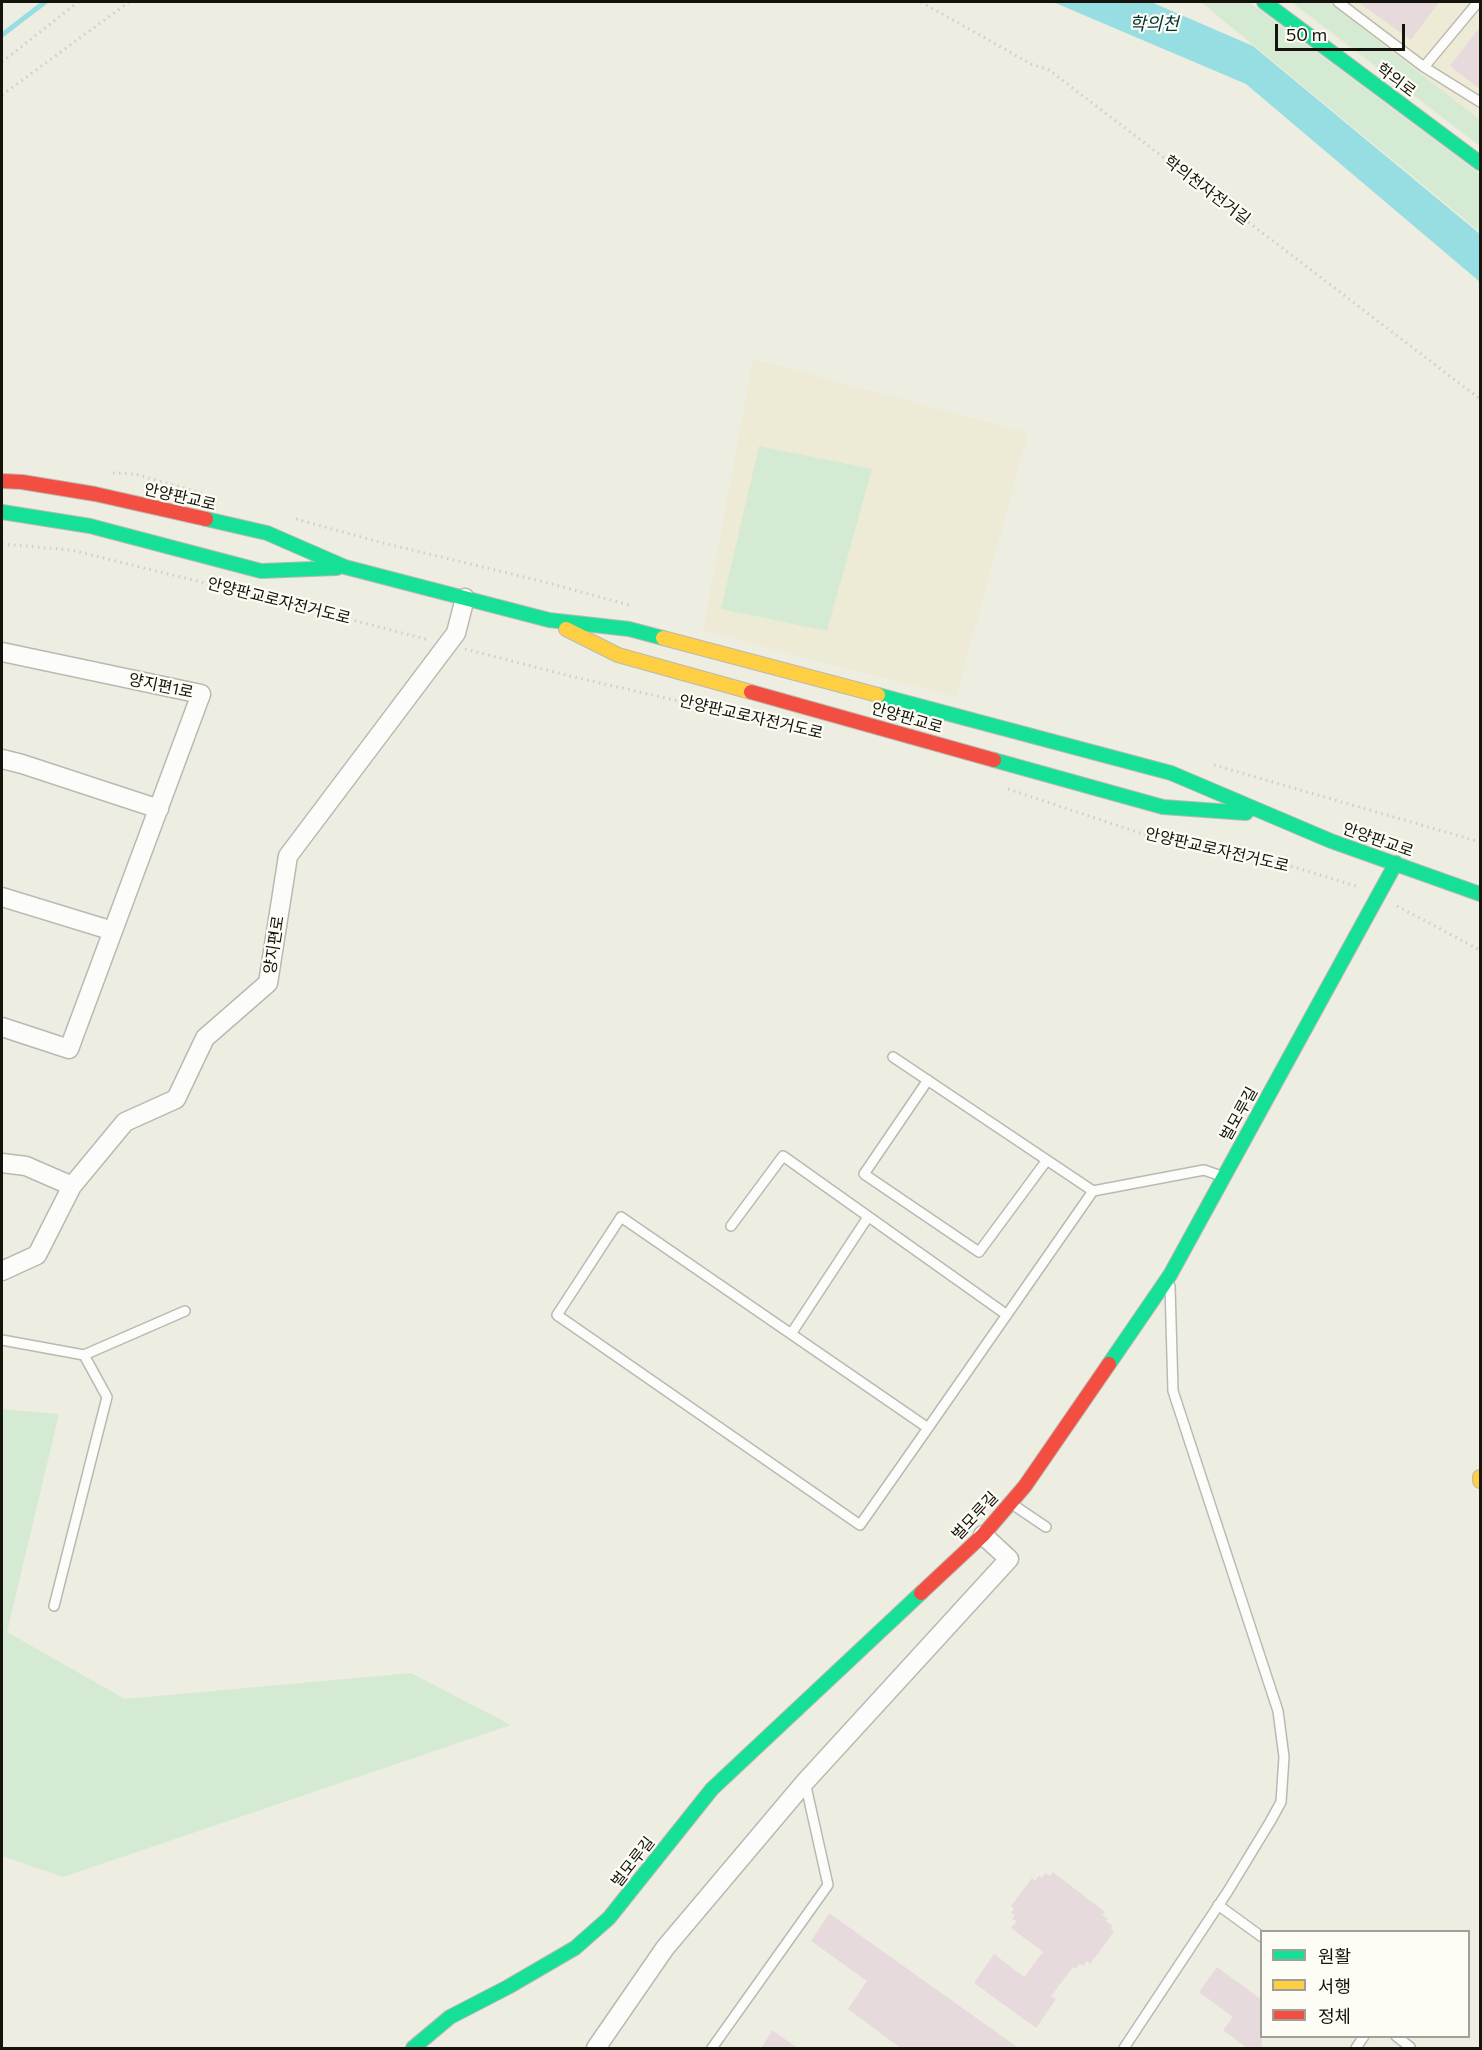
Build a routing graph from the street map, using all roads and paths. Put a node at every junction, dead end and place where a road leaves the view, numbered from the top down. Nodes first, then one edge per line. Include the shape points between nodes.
1 (78, 2) edge
2 (129, 2) edge
3 (921, 2) edge
4 (1264, 2) edge
5 (1338, 2) edge
6 (1478, 2) edge
7 (2, 62) edge
8 (1424, 67) junction
9 (2, 95) edge
10 (1480, 102) edge
11 (1480, 163) edge
12 (1480, 399) edge
13 (2, 481) edge
14 (2, 512) edge
15 (2, 544) edge
16 (345, 567) junction
17 (465, 598) junction
18 (549, 620) junction
19 (448, 644) junction
20 (2, 652) edge
21 (749, 717) dead end
22 (2, 759) edge
23 (1002, 787) dead end
24 (159, 809) junction
25 (1266, 814) junction
26 (1396, 863) junction
27 (1480, 893) edge
28 (1378, 896) junction
29 (2, 897) edge
30 (113, 931) junction
31 (1480, 950) edge
32 (2, 1028) edge
33 (893, 1057) dead end
34 (928, 1080) junction
35 (1047, 1160) junction
36 (2, 1163) edge
37 (1223, 1177) junction
38 (72, 1186) junction
39 (1094, 1191) junction
40 (868, 1217) junction
41 (731, 1226) dead end
42 (2, 1271) edge
43 (1170, 1275) junction
44 (185, 1311) dead end
45 (1007, 1315) junction
46 (791, 1334) junction
47 (2, 1340) edge
48 (84, 1355) junction
49 (928, 1428) junction
50 (1010, 1502) junction
51 (1046, 1527) dead end
52 (983, 1535) junction
53 (54, 1606) dead end
54 (805, 1782) junction
55 (1218, 1905) junction
56 (1260, 1936) edge
57 (1397, 2038) edge
58 (1411, 2048) edge
59 (413, 2049) edge
60 (596, 2049) edge
61 (712, 2049) edge
62 (1124, 2049) edge

1 - 7 path
2 - 9 path
3 - 12 path, 학의천자전거길 via 1031,64 1049,70
4 - 11 main road, 학의로
5 - 8 lane
6 - 8 lane
8 - 10 lane
13 - 16 main road, 안양판교로 via 95,494 267,533
14 - 16 main road, 안양판교로 via 90,526 261,571
15 - 19 path, 안양판교로자전거도로 via 71,550
16 - 17 main road, 안양판교로
17 - 18 main road, 안양판교로
17 - 19 street, 양지편로 via 456,633
18 - 25 main road, 안양판교로 via 629,629 1171,773
18 - 25 main road, 안양판교로 via 618,655 1163,807
19 - 21 path, 안양판교로자전거도로
19 - 38 street, 양지편로 via 288,856 268,983 205,1038 177,1099 125,1122
20 - 24 street, 양지편1로 via 201,694
22 - 24 street
23 - 28 path, 안양판교로자전거도로 via 1149,836 1274,861 1361,887
24 - 30 street, 양지편1로
25 - 26 main road, 안양판교로
26 - 27 main road, 안양판교로
26 - 28 main road, 벌모루길
28 - 31 path, 안양판교로자전거도로
28 - 37 main road, 벌모루길
29 - 30 street
30 - 32 street, 양지편1로 via 69,1049
33 - 34 lane
34 - 35 lane
34 - 35 lane via 864,1174 979,1252
35 - 39 lane
36 - 38 street via 26,1166
37 - 39 lane via 1204,1170
37 - 43 main road, 벌모루길
38 - 42 street, 양지편로 via 37,1255
39 - 45 lane
40 - 41 lane via 783,1156
40 - 45 lane
40 - 46 lane
43 - 50 main road, 벌모루길 via 1025,1486
43 - 55 lane via 1173,1391 1278,1711 1284,1757 1281,1802
44 - 48 lane
45 - 49 lane
46 - 49 lane
46 - 49 lane via 621,1217 557,1315 860,1525
47 - 48 lane
48 - 53 lane via 107,1397
50 - 51 lane
50 - 52 main road, 벌모루길
52 - 54 street via 1009,1559
52 - 59 main road, 벌모루길 via 712,1789 609,1918 575,1948 450,2017
54 - 60 street via 664,1948
54 - 61 lane via 828,1885
55 - 56 lane
55 - 62 lane
57 - 58 lane

